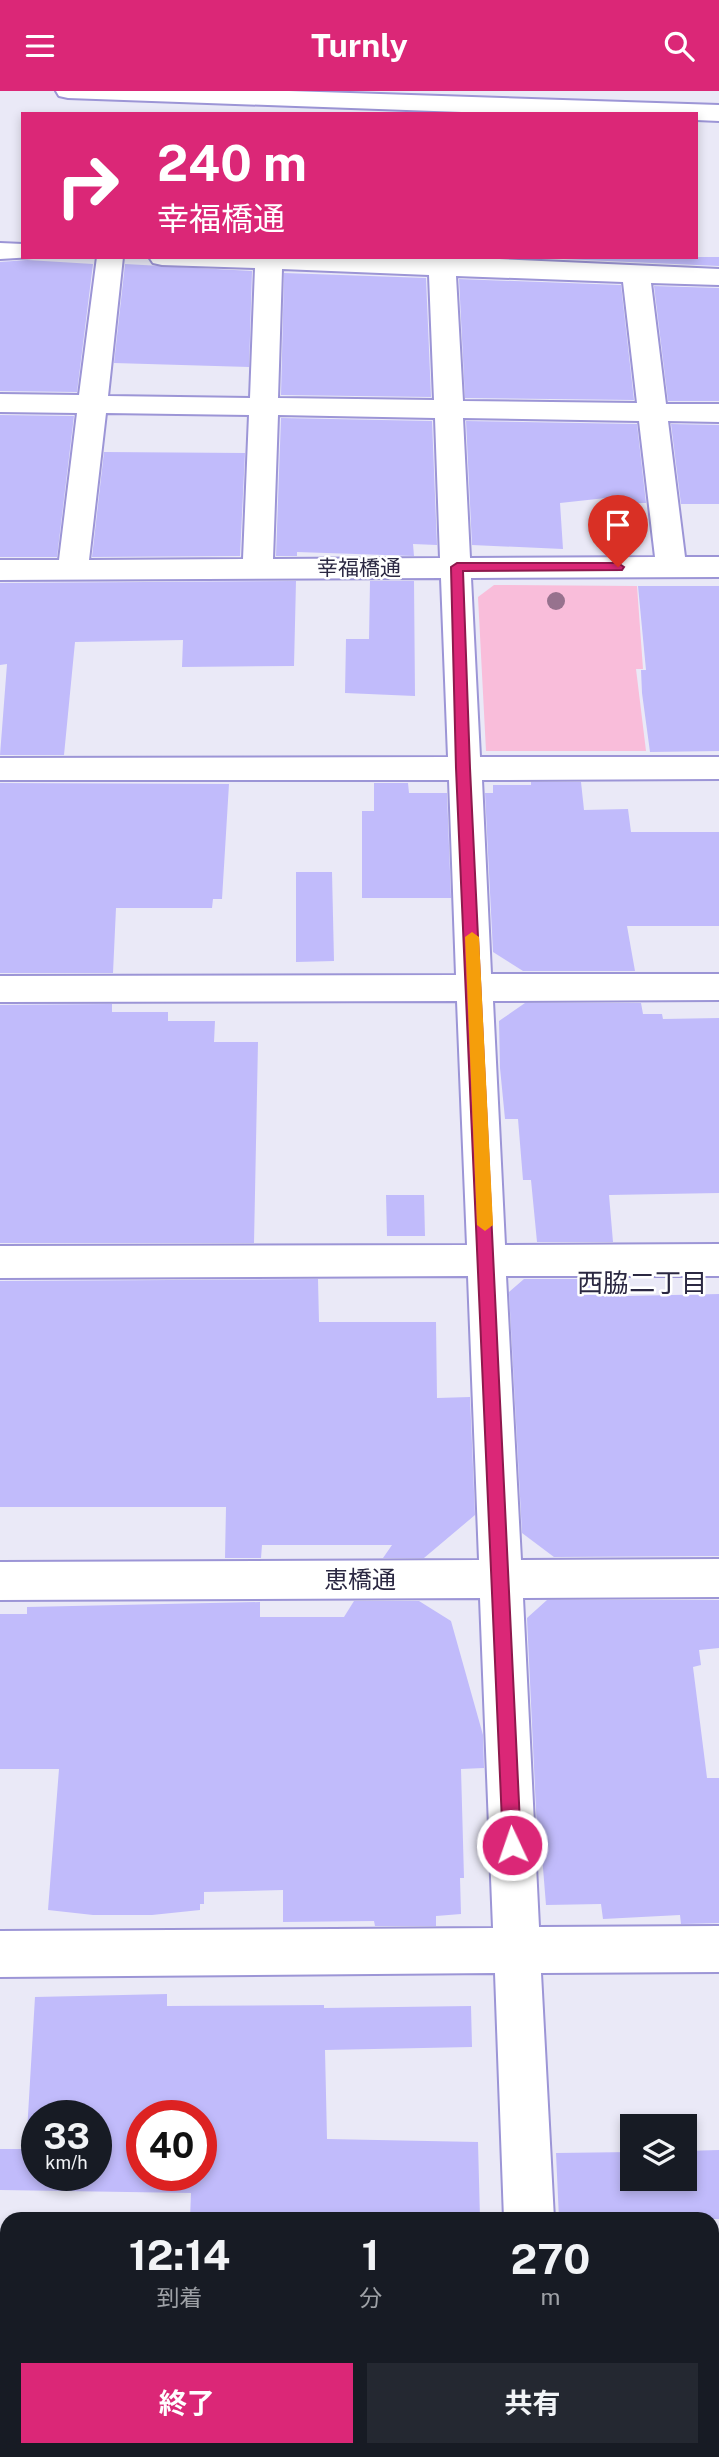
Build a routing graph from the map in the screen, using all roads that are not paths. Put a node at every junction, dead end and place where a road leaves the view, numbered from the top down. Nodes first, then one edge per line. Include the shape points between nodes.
1 (68, 91) edge
2 (435, 103) edge
3 (691, 112) edge
4 (698, 112) edge
5 (719, 113) edge
6 (0, 251) edge
7 (21, 252) edge
8 (110, 259) edge
9 (205, 259) edge
10 (269, 262) junction
11 (442, 263) edge
12 (636, 274) junction
13 (719, 277) edge
14 (0, 403) edge
15 (91, 404) junction
16 (264, 406) junction
17 (448, 409) junction
18 (651, 412) junction
19 (719, 413) edge
20 (457, 567) junction
21 (671, 567) junction
22 (719, 567) edge
23 (258, 568) junction
24 (73, 569) junction
25 (0, 570) edge
26 (463, 768) junction
27 (719, 768) edge
28 (0, 769) edge
29 (475, 987) junction
30 (719, 988) edge
31 (0, 989) edge
32 (719, 1260) edge
33 (487, 1261) junction
34 (0, 1262) edge
35 (719, 1578) edge
36 (500, 1579) junction
37 (0, 1581) edge
38 (719, 1949) edge
39 (517, 1951) junction
40 (0, 1954) edge
41 (529, 2212) edge

1 - 2 street
2 - 3 street
4 - 5 street
6 - 7 street
8 - 15 street
9 - 10 street
10 - 11 street
10 - 16 street
11 - 12 street
11 - 17 street
12 - 13 street
12 - 18 street
14 - 15 street
15 - 16 street
15 - 24 street
16 - 17 street
16 - 23 street
17 - 18 street
17 - 20 street
18 - 19 street
18 - 21 street
20 - 21 street, 幸福橋通
20 - 23 street, 幸福橋通
20 - 26 street
21 - 22 street, 幸福橋通
23 - 24 street, 幸福橋通
24 - 25 street, 幸福橋通
26 - 27 street
26 - 28 street
26 - 29 street
29 - 30 street
29 - 31 street
29 - 33 street
32 - 33 street
33 - 34 street
33 - 36 street
35 - 36 street, 恵橋通
36 - 37 street, 恵橋通
36 - 39 street
38 - 39 street
39 - 40 street
39 - 41 street

